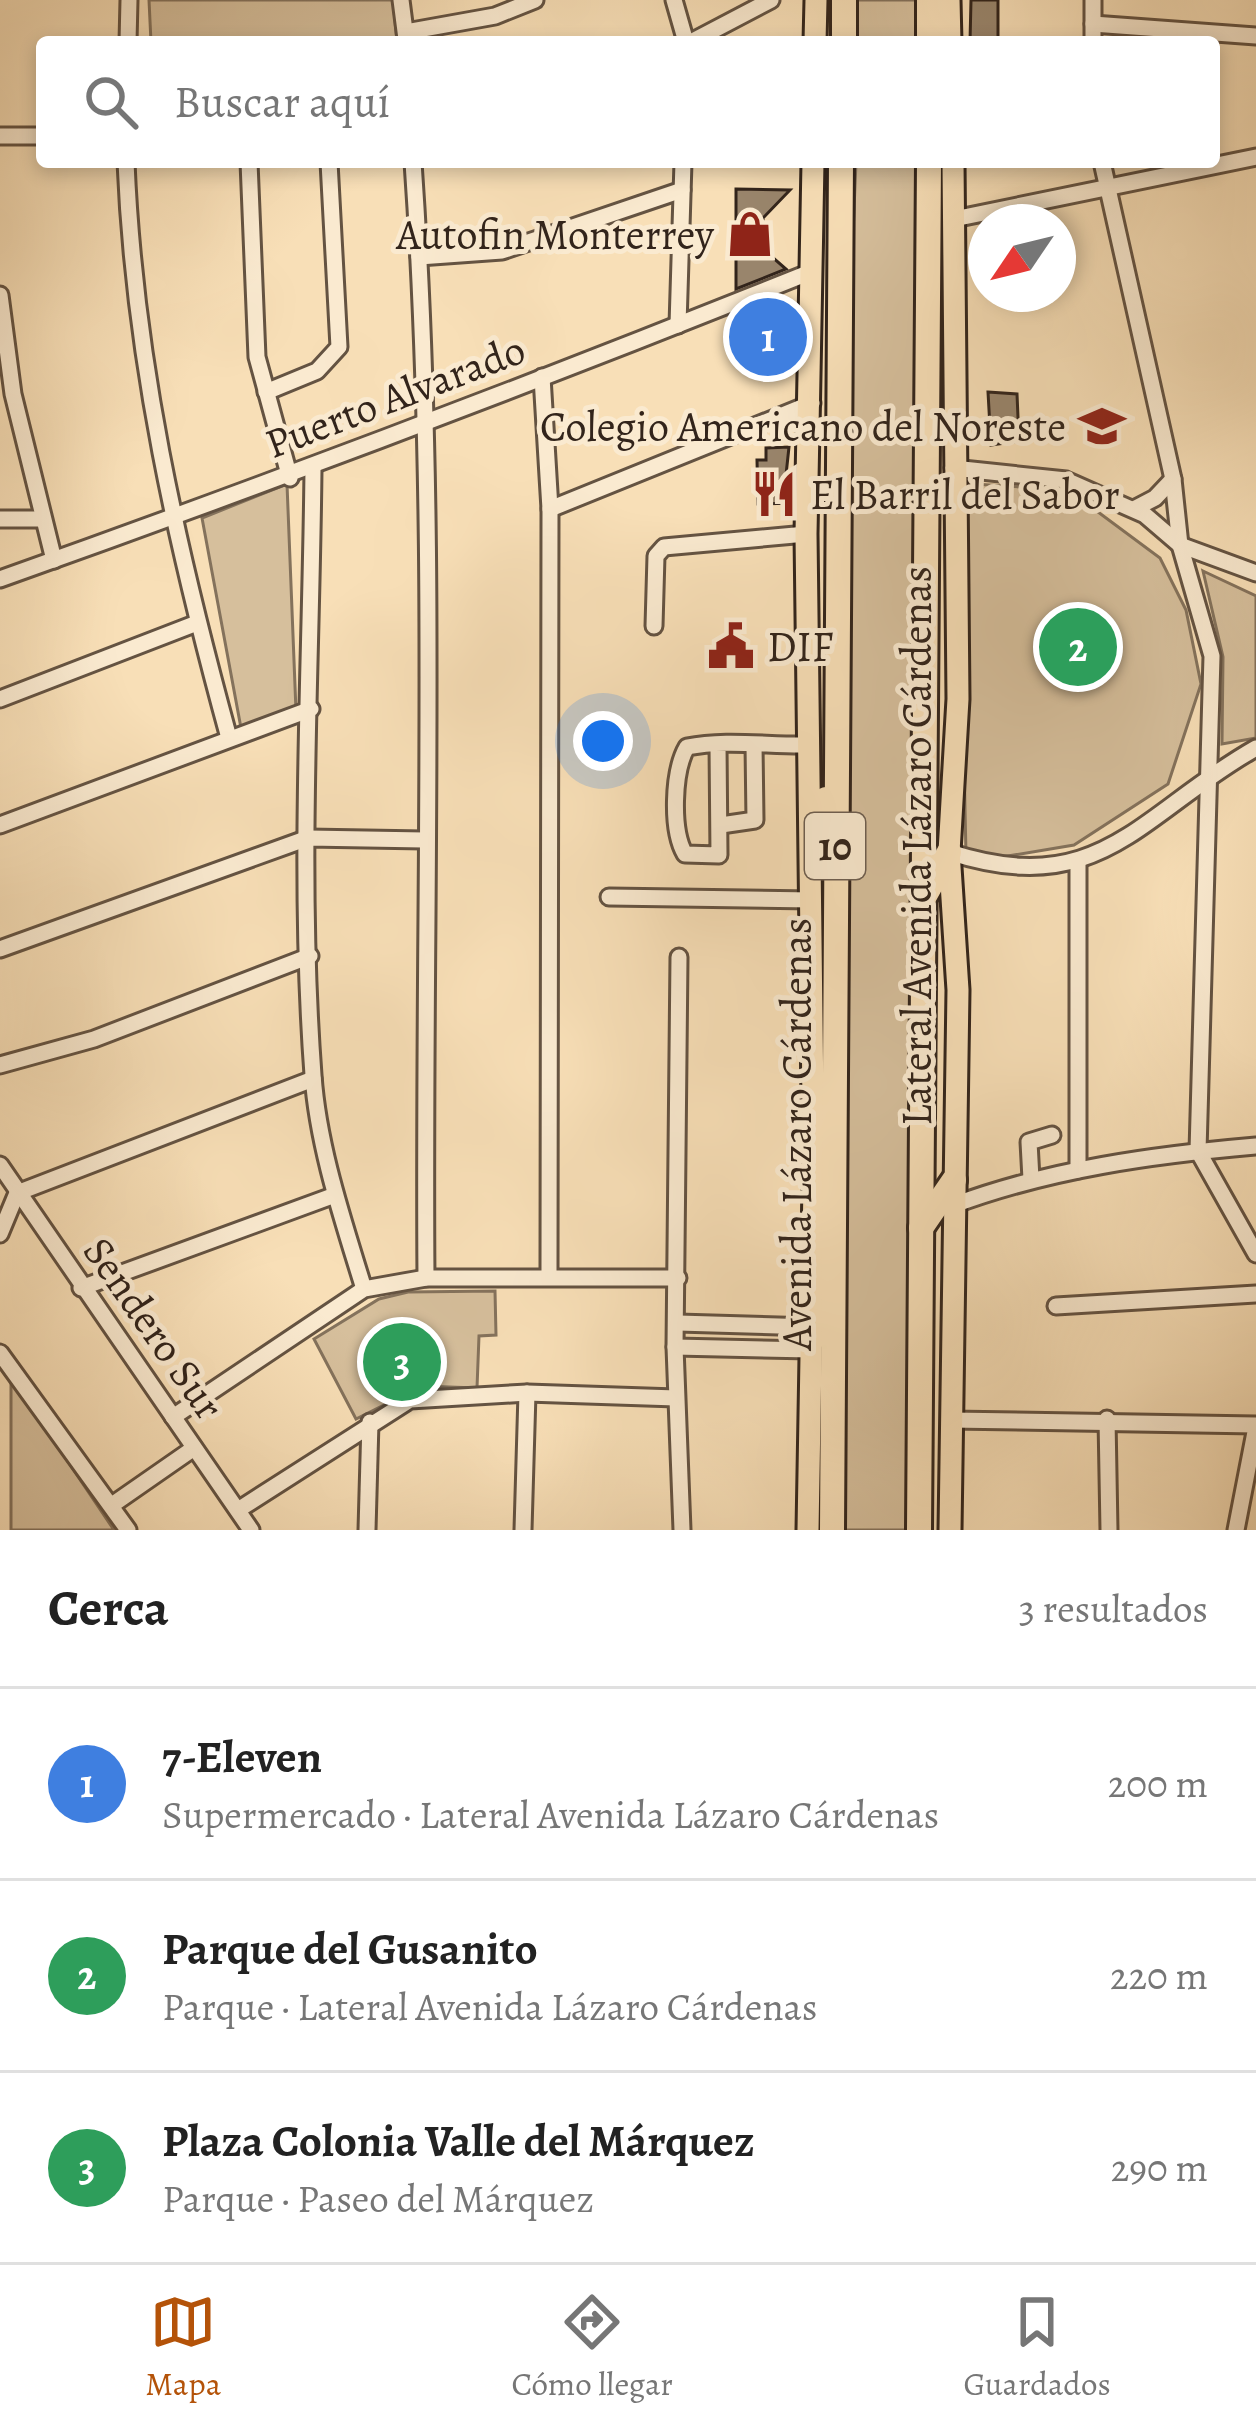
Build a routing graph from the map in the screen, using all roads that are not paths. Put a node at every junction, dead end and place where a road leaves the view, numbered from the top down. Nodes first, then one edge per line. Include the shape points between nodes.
1 (129, 0) edge
2 (401, 0) edge
3 (535, 0) edge
4 (674, 0) edge
5 (771, 0) edge
6 (816, 0) edge
7 (844, 0) edge
8 (929, 0) edge
9 (949, 0) edge
10 (1093, 0) edge
11 (1093, 33) edge
12 (128, 36) edge
13 (406, 36) edge
14 (410, 36) edge
15 (686, 36) edge
16 (700, 36) edge
17 (815, 36) edge
18 (844, 36) edge
19 (929, 36) edge
20 (950, 36) edge
21 (1256, 36) edge
22 (0, 136) edge
23 (36, 136) edge
24 (1256, 158) edge
25 (1220, 165) edge
26 (126, 168) edge
27 (249, 168) edge
28 (329, 168) edge
29 (412, 168) edge
30 (683, 168) edge
31 (813, 168) edge
32 (841, 168) edge
33 (929, 168) edge
34 (953, 168) edge
35 (1103, 168) edge
36 (1204, 168) edge
37 (1106, 187) junction
38 (682, 190) junction
39 (954, 219) junction
40 (419, 257) junction
41 (813, 271) junction
42 (0, 295) edge
43 (678, 325) junction
44 (542, 377) junction
45 (266, 392) junction
46 (7, 394) edge
47 (812, 403) junction
48 (424, 423) junction
49 (953, 468) junction
50 (313, 469) junction
51 (290, 478) junction
52 (1173, 479) junction
53 (550, 508) junction
54 (1134, 509) junction
55 (171, 515) junction
56 (0, 519) edge
57 (43, 519) junction
58 (806, 534) junction
59 (1180, 544) junction
60 (54, 560) junction
61 (1256, 573) edge
62 (0, 579) edge
63 (197, 623) junction
64 (654, 626) dead end
65 (0, 699) edge
66 (311, 709) junction
67 (229, 738) junction
68 (718, 745) junction
69 (754, 745) junction
70 (808, 746) junction
71 (1256, 748) edge
72 (833, 768) junction
73 (1207, 781) junction
74 (0, 825) edge
75 (722, 826) junction
76 (308, 838) junction
77 (424, 841) junction
78 (949, 852) junction
79 (812, 858) junction
80 (1078, 864) junction
81 (610, 897) dead end
82 (813, 900) junction
83 (922, 901) junction
84 (0, 949) edge
85 (310, 956) junction
86 (679, 957) dead end
87 (0, 1064) edge
88 (313, 1079) junction
89 (1052, 1135) dead end
90 (1256, 1146) edge
91 (1198, 1151) junction
92 (0, 1165) edge
93 (1078, 1170) junction
94 (1031, 1179) junction
95 (954, 1192) junction
96 (17, 1193) junction
97 (335, 1196) junction
98 (921, 1228) junction
99 (0, 1234) edge
100 (1256, 1254) edge
101 (549, 1276) junction
102 (426, 1278) junction
103 (678, 1278) junction
104 (812, 1285) junction
105 (81, 1288) junction
106 (364, 1289) junction
107 (1256, 1294) edge
108 (1056, 1306) dead end
109 (678, 1323) junction
110 (812, 1327) junction
111 (675, 1347) junction
112 (811, 1350) junction
113 (0, 1353) edge
114 (527, 1393) junction
115 (676, 1398) junction
116 (834, 1398) junction
117 (173, 1417) junction
118 (1107, 1419) junction
119 (950, 1420) junction
120 (370, 1422) junction
121 (1256, 1426) edge
122 (194, 1448) junction
123 (112, 1505) junction
124 (238, 1510) junction
125 (128, 1530) edge
126 (251, 1530) edge
127 (367, 1530) edge
128 (523, 1530) edge
129 (682, 1530) edge
130 (808, 1530) edge
131 (832, 1530) edge
132 (919, 1530) edge
133 (950, 1530) edge
134 (1109, 1530) edge
135 (1236, 1530) edge

1 - 12 street
2 - 13 street
3 - 14 street
4 - 15 street
5 - 16 street
6 - 17 main road
7 - 18 highway
8 - 19 highway
9 - 20 main road
10 - 11 street
11 - 21 street
22 - 23 street
24 - 25 street
26 - 55 street via 138,338
27 - 45 street via 257,357
28 - 45 street via 339,347 317,371
29 - 40 street
30 - 38 street
31 - 41 main road
32 - 72 highway, Avenida Lázaro Cárdenas / 10
33 - 83 highway, 10
34 - 39 main road, Lateral Avenida Lázaro Cárdenas
35 - 37 street
36 - 37 street
37 - 39 street
37 - 52 street
38 - 40 street via 502,251
38 - 43 street
39 - 49 main road, Lateral Avenida Lázaro Cárdenas
40 - 48 street
41 - 43 street, Puerto Alvarado
41 - 47 main road
42 - 46 street
43 - 44 street, Puerto Alvarado
44 - 48 street, Puerto Alvarado
44 - 53 street
45 - 51 street
46 - 57 street
47 - 53 street
47 - 58 main road
48 - 50 street, Puerto Alvarado
48 - 77 street
49 - 54 street via 1066,480
49 - 78 main road, Lateral Avenida Lázaro Cárdenas via 957,769
50 - 51 street, Puerto Alvarado
50 - 66 street
51 - 55 street, Puerto Alvarado
52 - 54 street
52 - 59 street
53 - 101 street
54 - 59 street
55 - 60 street, Puerto Alvarado
55 - 63 street
56 - 57 street
57 - 60 street
58 - 64 street via 664,547 656,556
58 - 70 main road
59 - 61 street
59 - 73 street via 1212,656
60 - 62 street, Puerto Alvarado
63 - 65 street
63 - 67 street
66 - 67 street
66 - 76 street
67 - 74 street
68 - 69 street
68 - 75 street
68 - 75 street via 683,751 680,848 719,855
69 - 70 street
69 - 75 street via 755,820
70 - 79 main road
71 - 73 street
72 - 79 highway
72 - 116 highway, Avenida Lázaro Cárdenas / 10
73 - 80 street
73 - 91 street
76 - 77 street
76 - 84 street
76 - 85 street
77 - 102 street
78 - 80 street via 992,866
78 - 83 highway
78 - 95 main road, Lateral Avenida Lázaro Cárdenas via 958,990
79 - 82 main road
80 - 93 street
81 - 82 street
82 - 104 main road
83 - 98 highway, 10
85 - 87 street via 94,1039
85 - 88 street
86 - 103 street
88 - 96 street
88 - 97 street
89 - 94 street via 1029,1142
90 - 91 street
91 - 93 street
91 - 100 street
92 - 96 street, Sendero Sur
93 - 94 street
94 - 95 street
95 - 98 highway
95 - 119 main road, Lateral Avenida Lázaro Cárdenas
96 - 99 street
96 - 105 street, Sendero Sur
97 - 105 street
97 - 106 street
98 - 132 highway, 10
101 - 102 street
101 - 103 street
102 - 106 street
103 - 109 street
104 - 110 main road
104 - 116 highway
105 - 117 street, Sendero Sur
106 - 117 street
107 - 108 street
109 - 110 street
109 - 111 street
110 - 112 main road
111 - 112 street
111 - 115 street
112 - 130 main road
113 - 123 street
114 - 115 street
114 - 120 street via 423,1397
114 - 128 street
115 - 129 street
116 - 131 highway, Avenida Lázaro Cárdenas / 10
117 - 122 street, Sendero Sur
118 - 119 street
118 - 121 street
118 - 134 street
119 - 133 main road, Lateral Avenida Lázaro Cárdenas
120 - 124 street
120 - 127 street
121 - 135 street
122 - 123 street
122 - 124 street, Sendero Sur
123 - 125 street
124 - 126 street, Sendero Sur

